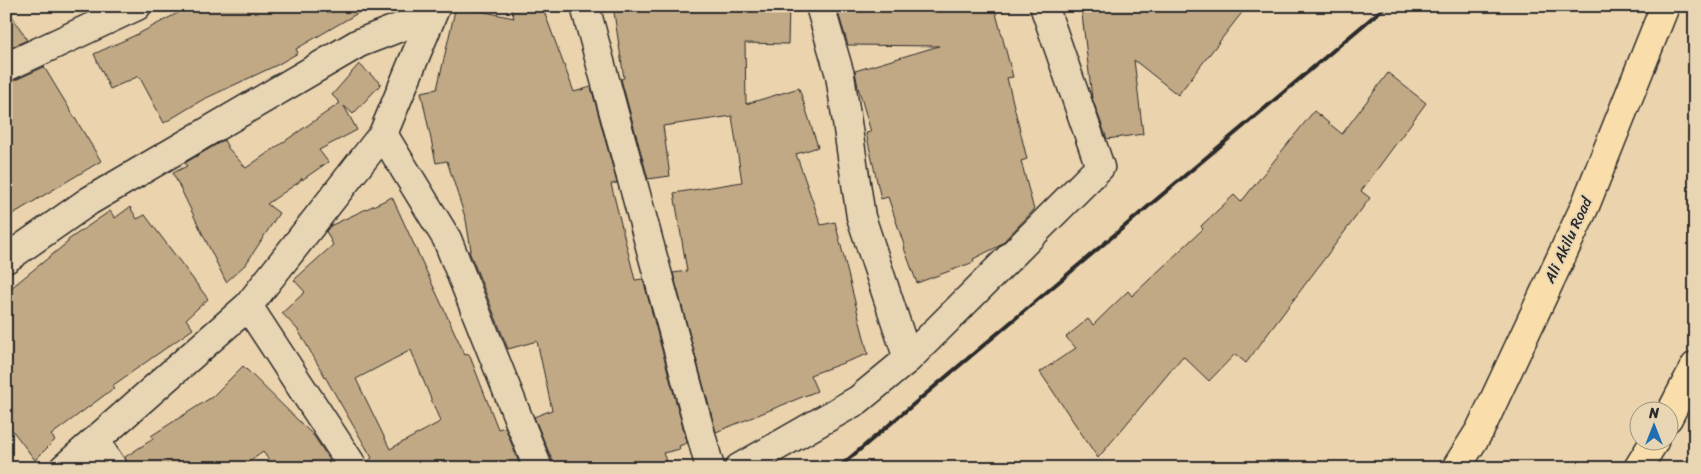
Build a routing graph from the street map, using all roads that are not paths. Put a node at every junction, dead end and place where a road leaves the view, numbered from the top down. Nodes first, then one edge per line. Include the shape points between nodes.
1 (137, 6) edge
2 (585, 6) edge
3 (820, 6) edge
4 (1044, 6) edge
5 (1665, 6) edge
6 (434, 11) edge
7 (6, 67) edge
8 (383, 134) junction
9 (6, 259) edge
10 (248, 306) junction
11 (908, 359) junction
12 (1695, 366) edge
13 (1676, 402) edge
14 (95, 441) junction
15 (1648, 452) edge
16 (64, 468) edge
17 (113, 468) edge
18 (354, 468) edge
19 (538, 468) edge
20 (710, 468) edge
21 (740, 468) edge
22 (1456, 468) edge
23 (1638, 468) edge

1 - 7 street
2 - 20 street
3 - 11 street via 840,75 861,217
4 - 11 street via 1100,167
5 - 22 main road, Ali Akilu Road via 1585,206 1480,430
6 - 8 street
6 - 9 street via 359,43 89,201
8 - 10 street
8 - 19 street via 447,239
10 - 14 street
10 - 18 street
11 - 21 street via 858,400
12 - 13 main road
14 - 16 street
14 - 17 street
15 - 23 main road

